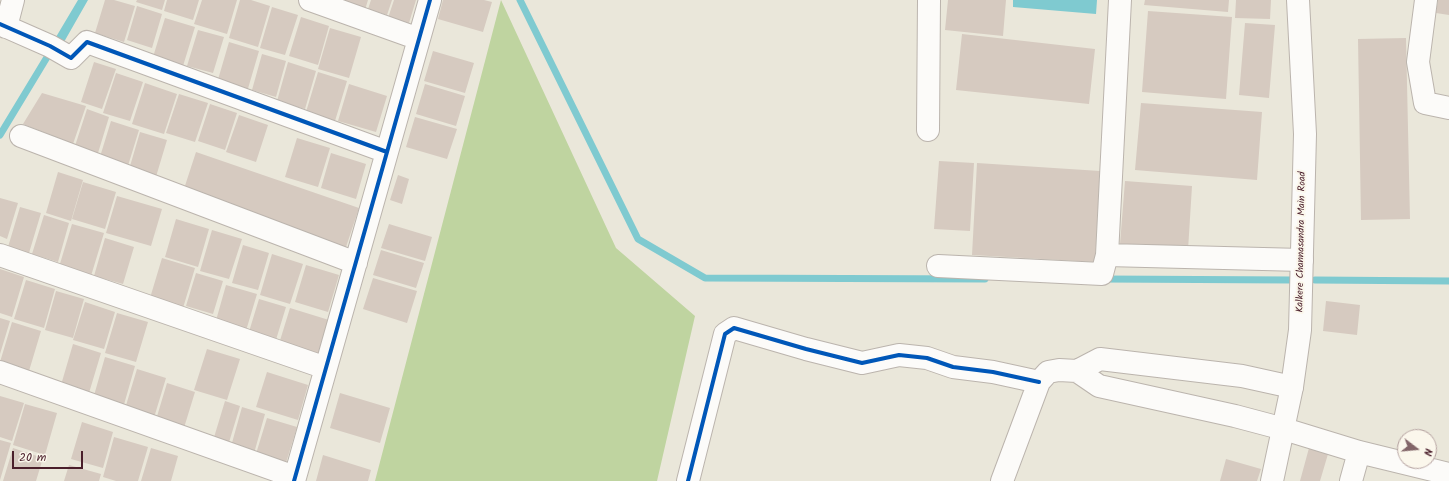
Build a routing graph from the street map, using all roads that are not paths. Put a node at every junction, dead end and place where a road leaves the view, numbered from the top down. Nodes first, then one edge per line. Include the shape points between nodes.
1 (13, 0) edge
2 (310, 0) edge
3 (430, 0) edge
4 (929, 0) edge
5 (1120, 0) edge
6 (1298, 0) edge
7 (1426, 0) edge
8 (3, 26) edge
9 (419, 39) junction
10 (1449, 108) edge
11 (928, 130) dead end
12 (21, 136) dead end
13 (388, 152) junction
14 (0, 255) edge
15 (1107, 255) junction
16 (1302, 260) junction
17 (356, 263) junction
18 (938, 266) dead end
19 (326, 368) junction
20 (1077, 371) junction
21 (0, 372) edge
22 (1039, 382) junction
23 (1292, 387) junction
24 (1284, 429) junction
25 (1359, 452) junction
26 (1449, 474) edge
27 (295, 479) edge
28 (688, 481) edge
29 (1002, 481) edge
30 (1272, 481) edge
31 (1351, 481) edge

1 - 8 street
2 - 9 street
3 - 9 street
4 - 11 street
5 - 15 street
6 - 16 street, Kalkere Channasandra Main Road via 1305,134
7 - 10 street via 1418,62 1424,103
8 - 13 street via 71,58 87,42
9 - 13 street
12 - 17 street
13 - 17 street
14 - 19 street
15 - 16 street
15 - 18 street via 1102,274
16 - 23 street, Kalkere Channasandra Main Road via 1300,330
17 - 19 street
19 - 27 street
20 - 22 street via 1048,372
20 - 23 street via 1100,359 1242,376
20 - 24 street via 1099,386
21 - 27 street
22 - 28 street via 953,367 927,358 899,355 862,363 806,350 734,328 725,334
22 - 29 street
23 - 24 street, Kalkere Channasandra Main Road
24 - 25 street
24 - 30 street, Kalkere Channasandra Main Road
25 - 26 street
25 - 31 street

